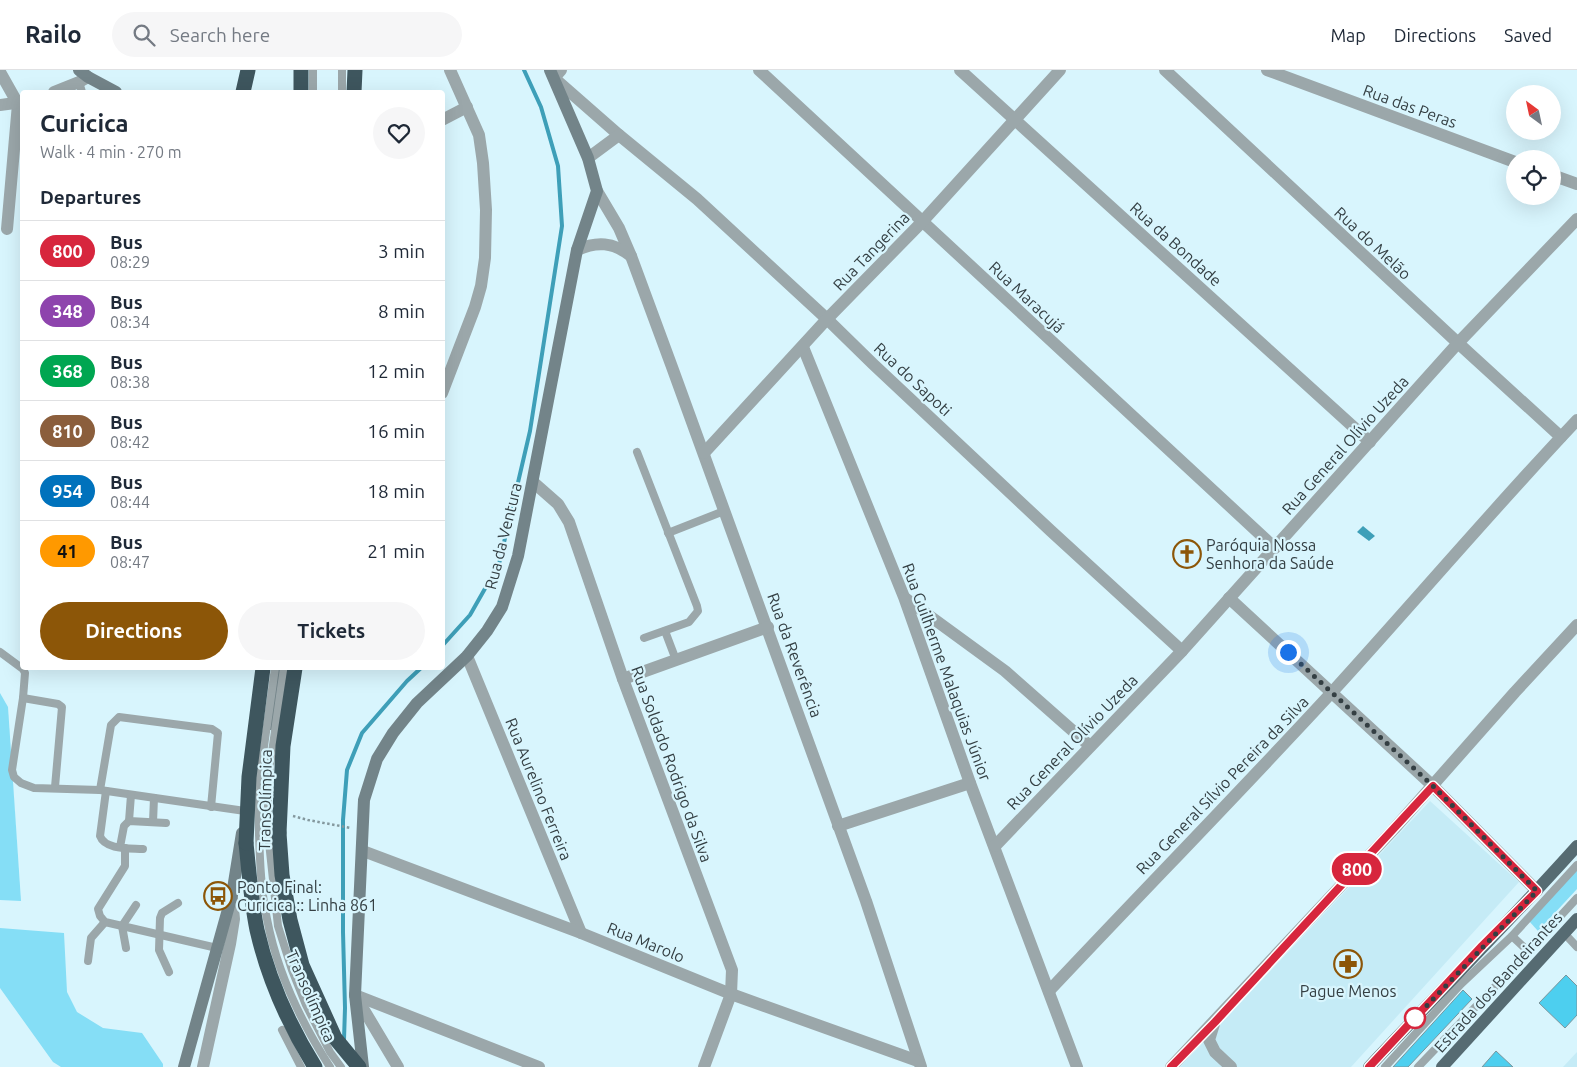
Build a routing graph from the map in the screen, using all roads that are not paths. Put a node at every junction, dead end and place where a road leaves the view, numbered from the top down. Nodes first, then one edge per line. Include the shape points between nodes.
1 (248, 70) edge
2 (301, 70) edge
3 (313, 70) edge
4 (342, 70) edge
5 (355, 70) edge
6 (450, 70) edge
7 (759, 70) edge
8 (960, 70) edge
9 (1060, 70) edge
10 (1165, 70) edge
11 (1266, 70) edge
12 (0, 72) edge
13 (555, 73) edge
14 (82, 80) edge
15 (59, 90) edge
16 (110, 90) edge
17 (243, 90) edge
18 (301, 90) edge
19 (313, 90) edge
20 (342, 90) edge
21 (354, 90) edge
22 (20, 103) edge
23 (0, 105) edge
24 (466, 107) junction
25 (445, 118) edge
26 (1015, 120) junction
27 (619, 135) junction
28 (588, 158) junction
29 (1506, 159) edge
30 (1561, 178) edge
31 (1577, 184) edge
32 (597, 191) junction
33 (1577, 219) edge
34 (922, 222) junction
35 (7, 229) dead end
36 (577, 250) junction
37 (631, 256) junction
38 (827, 319) junction
39 (1458, 343) junction
40 (803, 346) junction
41 (445, 385) edge
42 (1577, 420) edge
43 (1561, 437) junction
44 (1370, 442) junction
45 (637, 452) dead end
46 (704, 453) junction
47 (534, 482) junction
48 (724, 511) junction
49 (668, 534) junction
50 (1275, 548) junction
51 (904, 597) junction
52 (1229, 598) junction
53 (1577, 625) edge
54 (768, 627) junction
55 (665, 631) junction
56 (644, 638) dead end
57 (1182, 651) junction
58 (0, 652) edge
59 (467, 656) junction
60 (676, 660) junction
61 (20, 666) edge
62 (24, 670) edge
63 (263, 670) edge
64 (275, 670) edge
65 (282, 670) edge
66 (282, 670) edge
67 (295, 670) edge
68 (623, 679) junction
69 (1332, 692) junction
70 (23, 698) junction
71 (1090, 746) junction
72 (970, 784) junction
73 (1433, 786) junction
74 (55, 787) junction
75 (103, 790) junction
76 (131, 794) junction
77 (154, 798) junction
78 (210, 807) junction
79 (246, 811) junction
80 (129, 821) junction
81 (152, 822) junction
82 (166, 823) dead end
83 (838, 826) junction
84 (273, 833) junction
85 (252, 839) junction
86 (995, 846) junction
87 (1577, 846) edge
88 (122, 847) junction
89 (144, 849) dead end
90 (363, 852) junction
91 (1577, 865) edge
92 (1537, 891) junction
93 (232, 895) junction
94 (1577, 898) edge
95 (178, 903) dead end
96 (136, 905) dead end
97 (1577, 919) edge
98 (105, 922) junction
99 (122, 926) junction
100 (581, 933) junction
101 (1564, 933) junction
102 (160, 934) junction
103 (1512, 936) junction
104 (1577, 947) edge
105 (126, 948) dead end
106 (217, 948) junction
107 (1528, 951) junction
108 (88, 961) dead end
109 (297, 968) junction
110 (170, 972) dead end
111 (280, 984) junction
112 (1049, 991) junction
113 (731, 994) junction
114 (355, 995) junction
115 (1215, 1022) junction
116 (282, 1030) dead end
117 (920, 1064) edge
118 (184, 1067) edge
119 (203, 1067) edge
120 (301, 1067) edge
121 (314, 1067) edge
122 (330, 1067) edge
123 (341, 1067) edge
124 (361, 1067) edge
125 (398, 1067) edge
126 (539, 1067) edge
127 (704, 1067) edge
128 (1077, 1067) edge
129 (1171, 1067) edge
130 (1231, 1067) edge
131 (1369, 1067) edge
132 (1384, 1067) edge
133 (1418, 1067) edge
134 (1442, 1067) edge

1 - 17 highway
2 - 18 highway
3 - 19 lane
4 - 20 lane
5 - 21 highway
6 - 24 street
7 - 34 street, Rua Maracujá
8 - 26 street, Rua da Bondade
9 - 26 street, Rua Tangerina
10 - 39 street, Rua do Melão
11 - 29 street, Rua das Peras
12 - 22 street
13 - 27 street, Rua do Sapoti
13 - 28 street
14 - 15 street
14 - 16 street
22 - 23 street
22 - 35 street
24 - 25 street
24 - 41 street via 479,134 483,163 486,210 484,272 475,307
26 - 34 street, Rua Tangerina
26 - 44 street, Rua da Bondade
27 - 28 street
27 - 38 street, Rua do Sapoti via 697,199
28 - 32 street
30 - 31 street
32 - 36 street, Rua da Ventura
32 - 37 street, Rua da Reverência
33 - 39 street, Rua General Olívio Uzeda
34 - 38 street, Rua Tangerina
34 - 50 street, Rua Maracujá
36 - 37 street via 587,245 611,244
36 - 47 street, Rua da Ventura
37 - 46 street, Rua da Reverência
38 - 40 street, Rua Tangerina
38 - 57 street, Rua do Sapoti
39 - 43 street, Rua do Melão
39 - 44 street, Rua General Olívio Uzeda
40 - 46 street, Rua Tangerina
40 - 51 street, Rua Guilherme Malaquias Júnior
42 - 43 street, Rua General Sílvio Pereira da Silva
43 - 69 street, Rua General Sílvio Pereira da Silva
44 - 50 street, Rua General Olívio Uzeda
45 - 49 lane
46 - 48 street, Rua da Reverência
47 - 59 street, Rua da Ventura via 518,556 502,607 488,631
47 - 68 street, Rua Soldado Rodrigo da Silva via 558,504 569,522
48 - 49 lane
48 - 54 street, Rua da Reverência
49 - 55 lane via 698,612 689,622
50 - 52 street, Rua General Olívio Uzeda
51 - 71 street via 1005,671
51 - 72 street, Rua Guilherme Malaquias Júnior
52 - 57 street, Rua General Olívio Uzeda
52 - 69 street
53 - 73 street
54 - 60 street
54 - 83 street, Rua da Reverência
55 - 56 lane
55 - 60 lane
57 - 71 street, Rua General Olívio Uzeda
58 - 61 lane
59 - 90 street, Rua da Ventura via 417,703 377,759 364,800
59 - 100 street, Rua Aurelino Ferreira
60 - 68 street
62 - 70 lane
63 - 85 highway, TransOlímpica, bridge via 249,777
64 - 85 lane, Transolímpica, bridge
65 - 79 street via 268,743
66 - 84 lane, Transolímpica, bridge via 268,780
67 - 84 highway, TransOlímpica, bridge
68 - 113 street, Rua Soldado Rodrigo da Silva via 732,970
69 - 73 street
69 - 112 street, Rua General Sílvio Pereira da Silva
70 - 74 lane via 62,707
70 - 74 lane via 12,763 14,777 34,788
71 - 86 street, Rua General Olívio Uzeda
72 - 83 street
72 - 86 street, Rua Guilherme Malaquias Júnior
73 - 92 street
73 - 115 street
74 - 75 lane
75 - 76 lane
75 - 78 lane via 111,725 119,718 212,729 218,733
75 - 88 lane via 100,836 107,845
76 - 77 lane
76 - 80 lane
77 - 78 lane
77 - 81 lane
78 - 79 lane
79 - 93 street
80 - 81 lane
80 - 88 lane via 124,826
81 - 82 lane
83 - 117 street, Rua da Reverência
84 - 109 highway, TransOlímpica
85 - 111 highway, TransOlímpica via 250,887 257,931
86 - 112 street, Rua Guilherme Malaquias Júnior
87 - 92 main road, Estrada dos Bandeirantes
88 - 89 lane
88 - 98 lane via 125,866 98,909
90 - 100 street, Rua Marolo
90 - 114 street, Rua da Ventura
91 - 103 lane
92 - 131 main road, Estrada dos Bandeirantes
93 - 106 street
93 - 119 street via 234,919 230,944
94 - 107 lane
95 - 102 lane via 162,913
96 - 99 lane
97 - 101 main road, Estrada dos Bandeirantes
98 - 99 lane
98 - 108 lane via 91,938
99 - 102 lane
99 - 105 lane
100 - 113 street, Rua Marolo
101 - 104 lane
101 - 134 main road, Estrada dos Bandeirantes
102 - 106 lane
102 - 110 lane via 159,950
103 - 107 lane
103 - 132 lane via 1461,984
106 - 118 street
107 - 133 lane
109 - 123 lane, Transolímpica via 317,1028
109 - 124 highway, TransOlímpica via 335,1038
111 - 121 highway, TransOlímpica
111 - 122 lane, Transolímpica
112 - 128 street, Rua Guilherme Malaquias Júnior
113 - 117 street, Rua Marolo
113 - 127 street, Rua Soldado Rodrigo da Silva
114 - 124 street, Rua da Ventura
114 - 125 street
114 - 126 street
115 - 129 street
115 - 130 street via 1209,1040 1214,1052
116 - 120 lane

